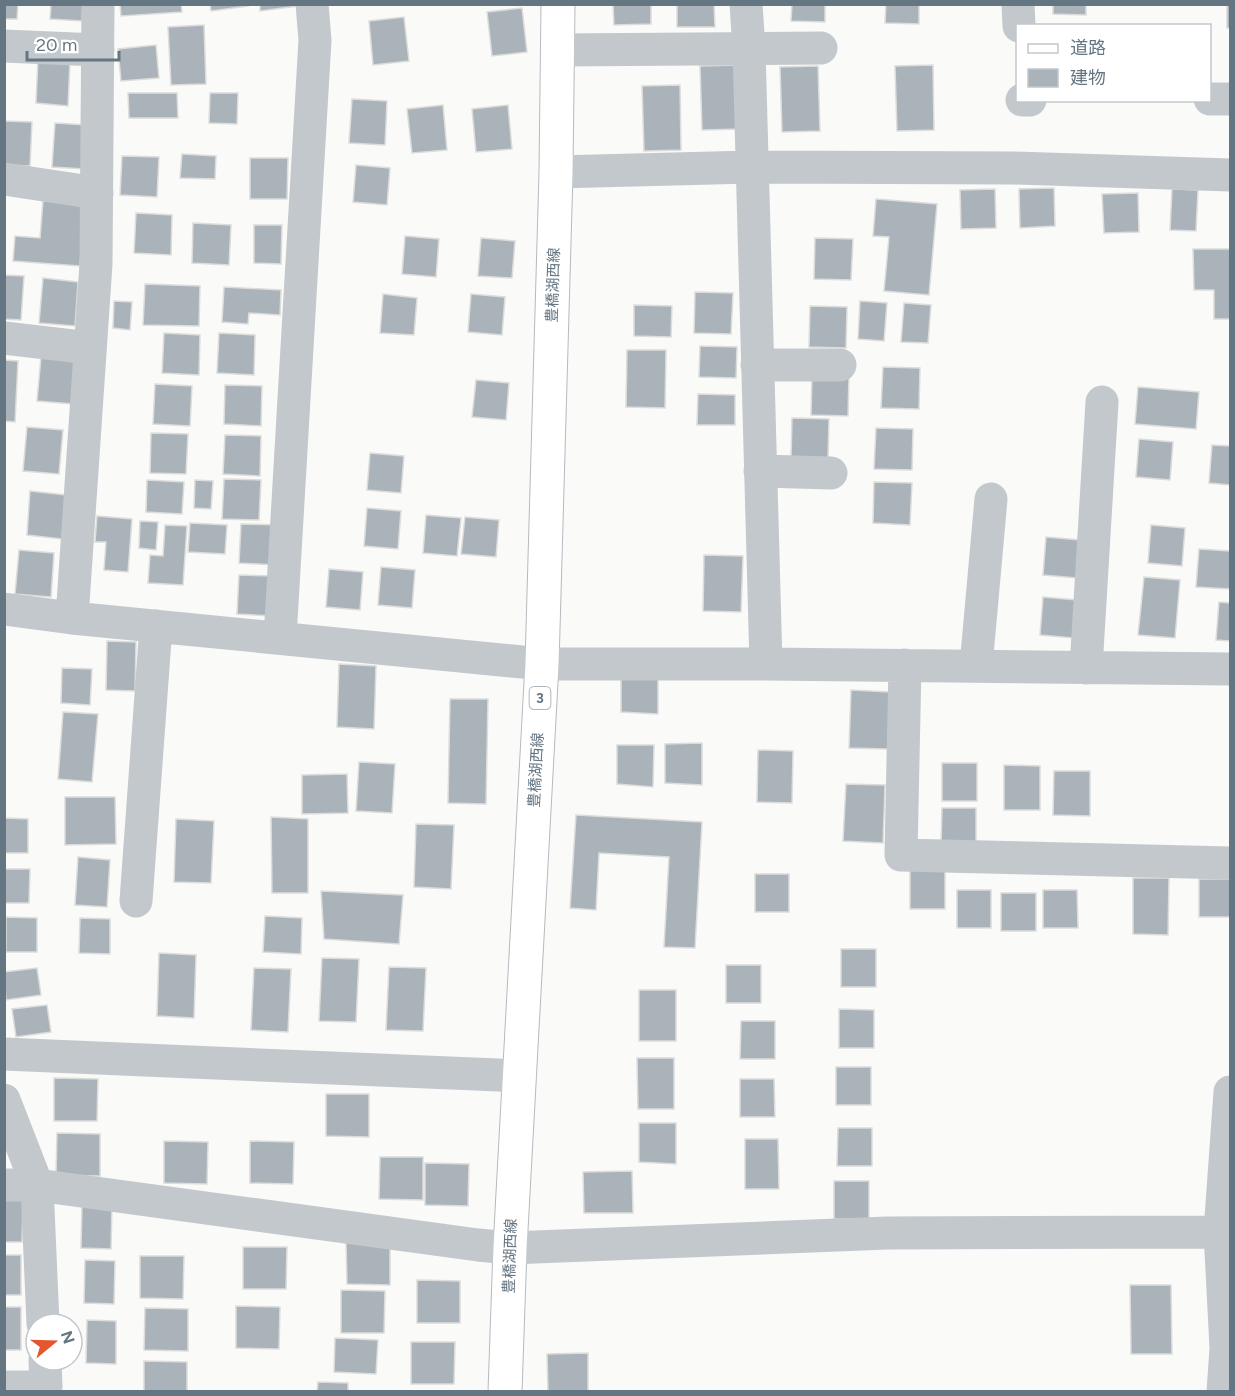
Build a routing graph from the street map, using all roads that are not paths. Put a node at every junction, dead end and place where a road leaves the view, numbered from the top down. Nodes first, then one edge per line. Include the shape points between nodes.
1 (98, 4) edge
2 (312, 4) edge
3 (558, 4) edge
4 (746, 4) edge
5 (1018, 4) edge
6 (1019, 24) edge
7 (4, 46) edge
8 (821, 48) dead end
9 (749, 49) junction
10 (98, 50) junction
11 (557, 50) junction
12 (1211, 99) edge
13 (1230, 99) edge
14 (752, 166) junction
15 (556, 172) junction
16 (1230, 176) edge
17 (4, 179) edge
18 (97, 193) junction
19 (4, 338) edge
20 (90, 348) junction
21 (758, 365) junction
22 (840, 365) dead end
23 (1102, 402) dead end
24 (760, 471) junction
25 (831, 473) dead end
26 (991, 499) dead end
27 (4, 609) edge
28 (72, 618) junction
29 (156, 626) junction
30 (280, 638) junction
31 (542, 664) junction
32 (766, 664) junction
33 (905, 665) junction
34 (976, 666) junction
35 (1086, 668) junction
36 (1230, 669) edge
37 (1230, 863) edge
38 (136, 901) dead end
39 (4, 1054) edge
40 (520, 1076) junction
41 (1230, 1092) edge
42 (4, 1100) edge
43 (4, 1185) edge
44 (37, 1185) junction
45 (1225, 1232) edge
46 (510, 1248) junction
47 (43, 1312) edge
48 (45, 1372) edge
49 (4, 1387) edge
50 (505, 1392) edge
51 (1223, 1392) edge

1 - 10 street
2 - 30 street via 315,40
3 - 11 main road, 豊橋湖西線 / 3
4 - 9 street
5 - 6 street
7 - 10 street
8 - 9 street
9 - 11 street
9 - 14 street
10 - 18 street
11 - 15 main road, 豊橋湖西線 / 3
12 - 13 street
14 - 15 street
14 - 16 street via 1012,168
14 - 21 street
15 - 31 main road, 豊橋湖西線 / 3
17 - 18 street
18 - 20 street
19 - 20 street
20 - 28 street
21 - 22 street
21 - 24 street
23 - 35 street
24 - 25 street
24 - 32 street
26 - 34 street
27 - 28 street
28 - 29 street
29 - 30 street
29 - 38 street
30 - 31 street
31 - 32 street
31 - 40 main road, 豊橋湖西線 / 3
32 - 33 street
33 - 34 street
33 - 37 street via 901,855
34 - 35 street
35 - 36 street
39 - 40 street
40 - 46 main road, 豊橋湖西線 / 3
41 - 45 street
42 - 44 street
43 - 44 street
44 - 46 street
44 - 47 street
45 - 46 street via 887,1233
45 - 51 street
46 - 50 main road, 豊橋湖西線 / 3
48 - 49 street via 46,1387

